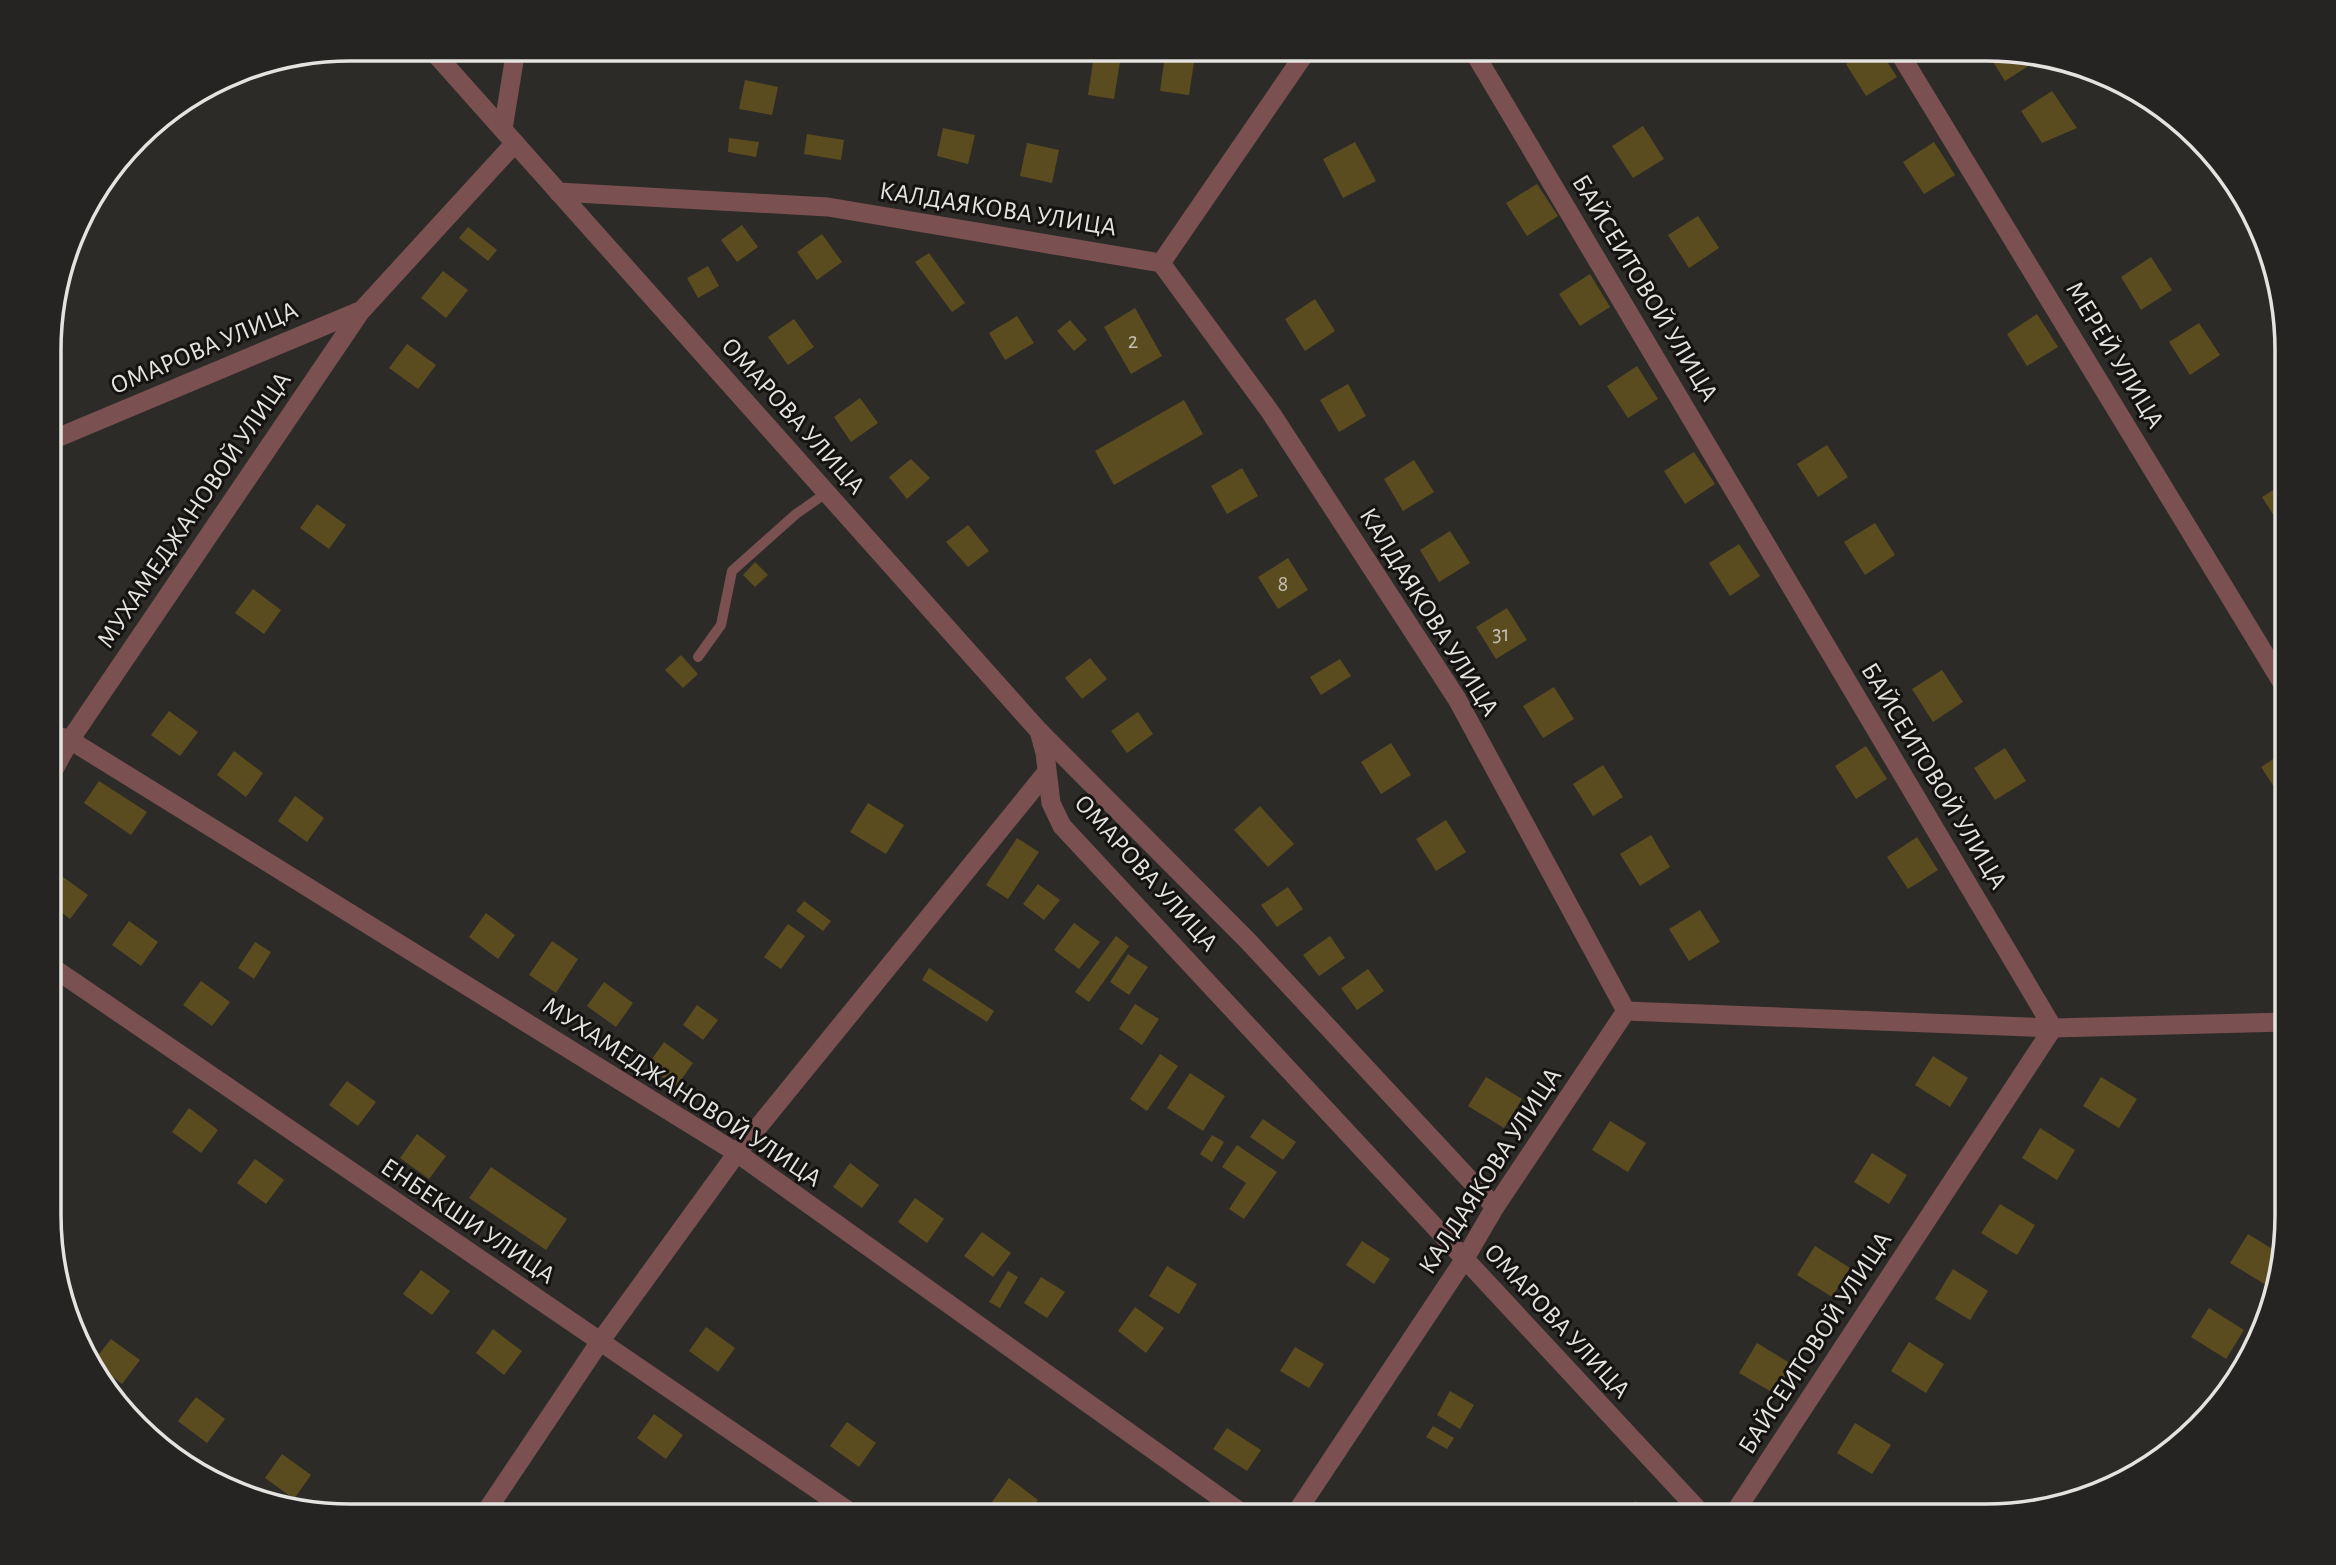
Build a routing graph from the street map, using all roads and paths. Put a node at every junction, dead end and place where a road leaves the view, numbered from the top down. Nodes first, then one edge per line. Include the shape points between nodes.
1 (442, 61) edge
2 (515, 61) edge
3 (1300, 61) edge
4 (1479, 61) edge
5 (1904, 61) edge
6 (509, 136) junction
7 (558, 192) junction
8 (1161, 263) junction
9 (362, 310) junction
10 (61, 436) edge
11 (826, 493) junction
12 (698, 657) dead end
13 (2275, 671) edge
14 (1039, 731) junction
15 (61, 737) edge
16 (1046, 773) junction
17 (61, 974) edge
18 (1626, 1011) junction
19 (2275, 1022) edge
20 (2053, 1028) junction
21 (737, 1153) junction
22 (1495, 1207) junction
23 (1464, 1260) junction
24 (600, 1343) junction
25 (490, 1504) edge
26 (838, 1504) edge
27 (1229, 1504) edge
28 (1302, 1504) edge
29 (1692, 1504) edge
30 (1741, 1504) edge

1 - 6 street, ОМАРОВА УЛИЦА
2 - 6 street
3 - 8 street
4 - 20 street, БАЙСЕИТОВОЙ УЛИЦА
5 - 13 street, МЕРЕЙ УЛИЦА
6 - 7 street, ОМАРОВА УЛИЦА
6 - 9 street, ОМАРОВА УЛИЦА
7 - 8 street, КАЛДАЯКОВА УЛИЦА via 828,207
7 - 11 street, ОМАРОВА УЛИЦА
8 - 18 street, КАЛДАЯКОВА УЛИЦА via 1271,413 1457,699
9 - 10 street, ОМАРОВА УЛИЦА
9 - 15 street, МУХАМЕДЖАНОВОЙ УЛИЦА
11 - 12 lane via 732,571 721,625
11 - 14 street, ОМАРОВА УЛИЦА
14 - 16 street, ОМАРОВА УЛИЦА
14 - 22 street via 1248,941
15 - 21 street, МУХАМЕДЖАНОВОЙ УЛИЦА
16 - 21 street
16 - 23 street, ОМАРОВА УЛИЦА via 1051,803 1062,826
17 - 24 street, ЕНБЕКШИ УЛИЦА
18 - 20 street
18 - 22 street, КАЛДАЯКОВА УЛИЦА
19 - 20 street
20 - 30 street, БАЙСЕИТОВОЙ УЛИЦА
21 - 24 street
21 - 27 street, МУХАМЕДЖАНОВОЙ УЛИЦА
22 - 23 street, КАЛДАЯКОВА УЛИЦА
23 - 28 street, КАЛДАЯКОВА УЛИЦА
23 - 29 street, ОМАРОВА УЛИЦА
24 - 25 street
24 - 26 street, ЕНБЕКШИ УЛИЦА

